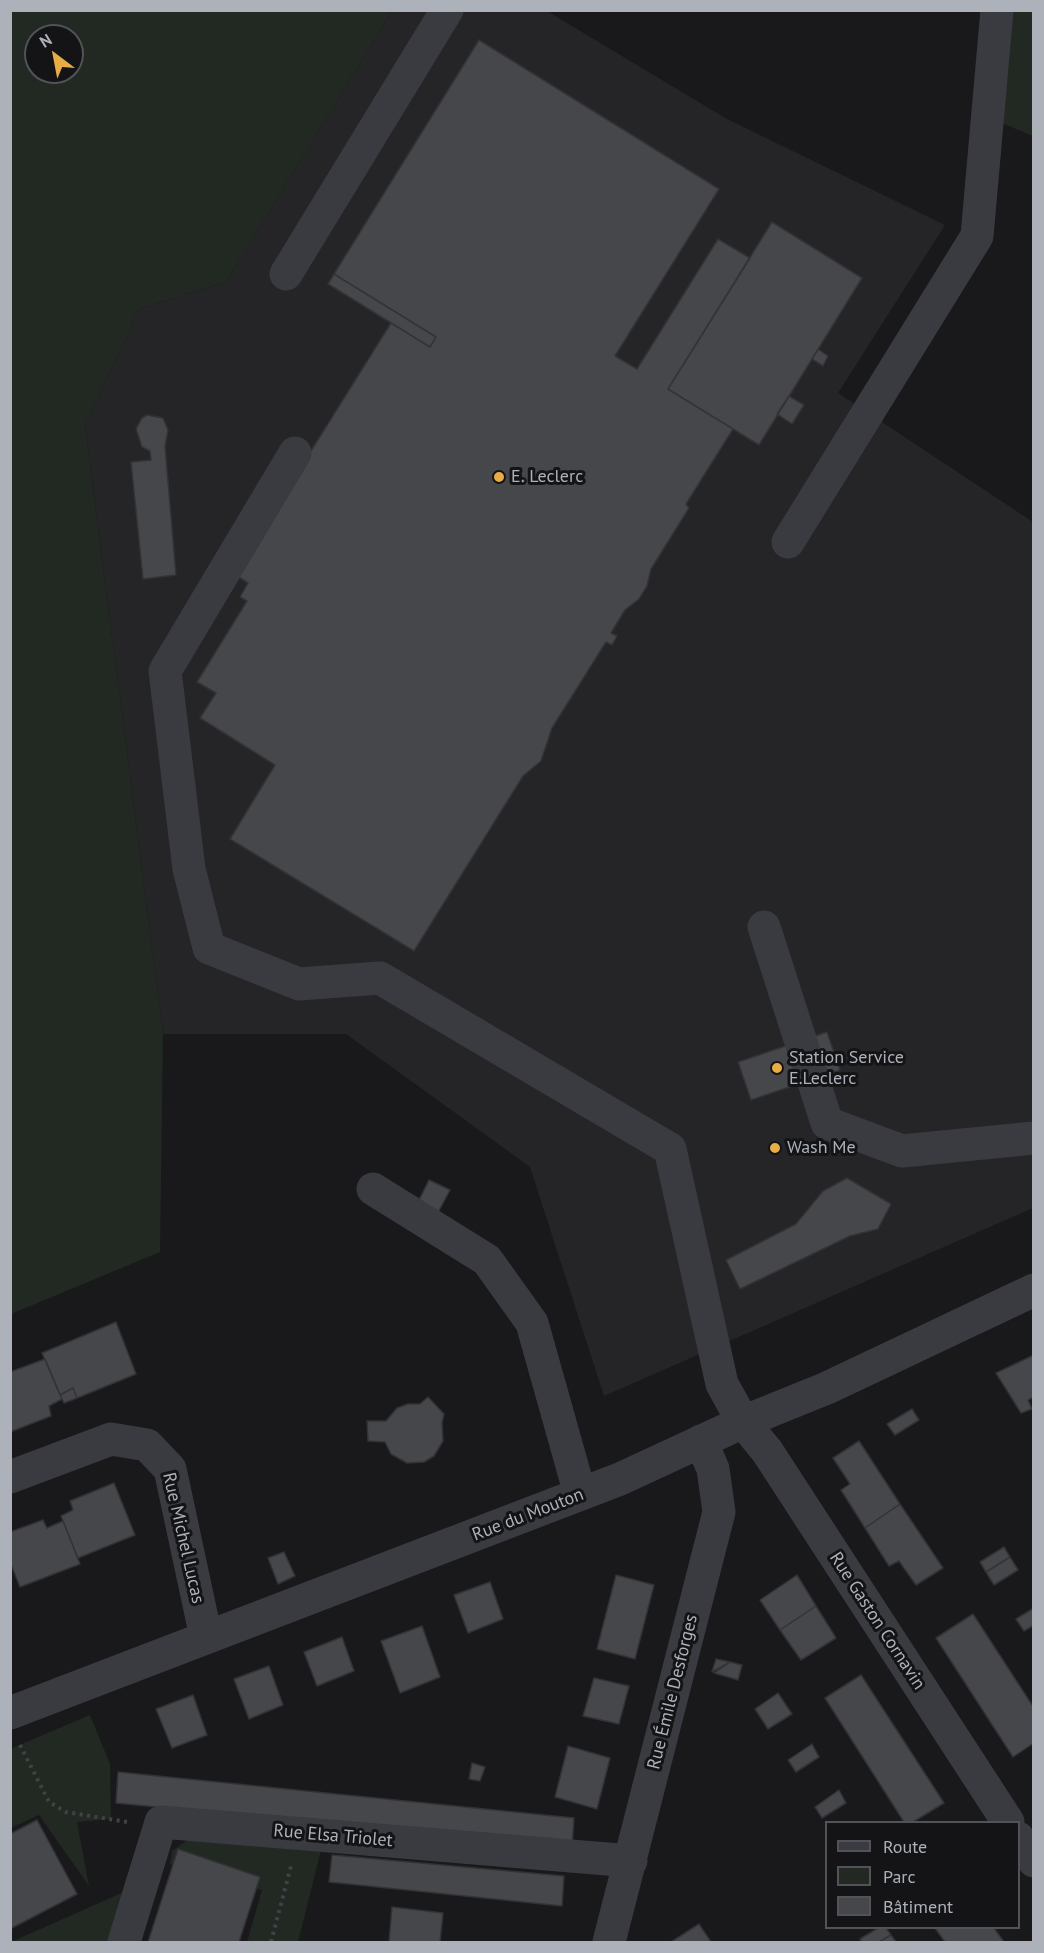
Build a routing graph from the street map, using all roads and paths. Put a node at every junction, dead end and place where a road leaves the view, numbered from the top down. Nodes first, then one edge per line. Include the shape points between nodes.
1 (447, 10) edge
2 (997, 10) edge
3 (285, 274) dead end
4 (295, 453) dead end
5 (788, 542) dead end
6 (764, 927) dead end
7 (1034, 1138) edge
8 (372, 1189) dead end
9 (1034, 1290) edge
10 (743, 1422) junction
11 (701, 1442) junction
12 (10, 1477) edge
13 (580, 1494) junction
14 (206, 1637) junction
15 (13, 1724) edge
16 (1007, 1821) edge
17 (160, 1826) junction
18 (300, 1833) junction
19 (1020, 1841) edge
20 (631, 1861) junction
21 (1034, 1861) edge
22 (124, 1942) edge
23 (271, 1942) edge
24 (609, 1942) edge

1 - 3 street
2 - 5 street via 976,236
4 - 10 street, Rue Gaston Cornavin via 165,671 189,869 209,948 299,984 380,978 670,1149 722,1384
6 - 7 street via 827,1123 902,1151
8 - 13 street via 487,1260 532,1323
9 - 10 street, Rue du Mouton via 827,1388
10 - 11 street, Rue du Mouton
10 - 16 street, Rue Gaston Cornavin via 766,1451
11 - 13 street, Rue du Mouton
11 - 20 street, Rue Émile Desforges via 713,1469 718,1512
12 - 14 street, Rue Michel Lucas via 111,1439 147,1445 170,1469
13 - 14 street, Rue du Mouton
14 - 15 street, Rue du Mouton
15 - 17 path via 49,1802 66,1812
17 - 18 street, Rue Elsa Triolet via 161,1822
17 - 22 street
18 - 20 street, Rue Elsa Triolet
18 - 23 path
19 - 21 street
20 - 24 street, Rue Émile Desforges

